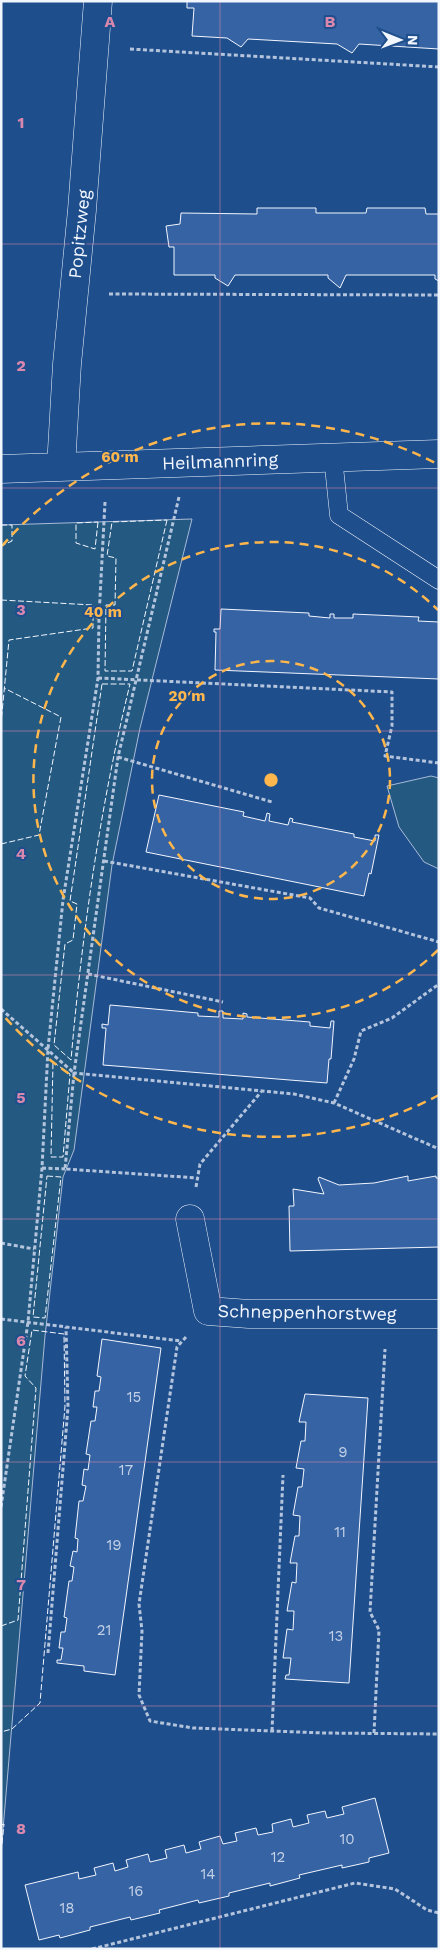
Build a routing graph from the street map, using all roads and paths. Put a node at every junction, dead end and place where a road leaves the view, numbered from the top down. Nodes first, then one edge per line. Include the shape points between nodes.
1 (98, 1) edge
2 (94, 47) junction
3 (439, 67) edge
4 (73, 294) junction
5 (439, 295) edge
6 (439, 454) edge
7 (333, 457) junction
8 (187, 462) junction
9 (61, 466) junction
10 (1, 469) edge
11 (105, 502) dead end
12 (439, 580) edge
13 (98, 678) junction
14 (135, 681) junction
15 (118, 758) junction
16 (439, 763) edge
17 (272, 802) dead end
18 (104, 861) junction
19 (439, 942) edge
20 (88, 974) junction
21 (439, 984) edge
22 (223, 1002) dead end
23 (1, 1009) edge
24 (48, 1049) junction
25 (74, 1073) junction
26 (261, 1092) junction
27 (334, 1103) junction
28 (439, 1149) edge
29 (42, 1168) junction
30 (65, 1170) junction
31 (198, 1178) junction
32 (190, 1219) joint
33 (1, 1242) edge
34 (34, 1249) junction
35 (208, 1311) junction
36 (439, 1314) edge
37 (387, 1315) junction
38 (1, 1319) edge
39 (28, 1322) junction
40 (66, 1327) junction
41 (182, 1341) junction
42 (283, 1474) dead end
43 (1, 1507) edge
44 (48, 1653) dead end
45 (272, 1731) junction
46 (374, 1733) junction
47 (439, 1734) edge
48 (439, 1912) edge
49 (92, 1949) edge

1 - 2 street, Popitzweg
2 - 3 path
2 - 4 street, Popitzweg
4 - 5 path
4 - 9 street, Popitzweg
6 - 7 street, Heilmannring
7 - 8 street, Heilmannring
7 - 12 lane via 339,515
8 - 9 street, Heilmannring
8 - 14 path
9 - 10 street, Heilmannring
11 - 13 path
13 - 14 path
13 - 24 path via 63,900
14 - 15 path
14 - 16 path via 392,692 392,726 385,756
15 - 17 path
15 - 18 path
18 - 19 path via 310,898 319,908
18 - 20 path
20 - 22 path
20 - 25 path
21 - 27 path via 392,1018 361,1031 354,1059
23 - 24 path
24 - 25 path
24 - 29 path
25 - 26 path
25 - 30 path
26 - 27 path via 294,1094
26 - 31 path via 200,1164
27 - 28 path
29 - 30 path
29 - 34 path
30 - 31 path
31 - 32 path
32 - 35 street, Schneppenhorstweg
33 - 34 path
34 - 39 path
35 - 37 street, Schneppenhorstweg
35 - 41 path
36 - 37 street, Schneppenhorstweg
37 - 46 path via 370,1612 379,1630
38 - 39 path
39 - 40 path
39 - 43 path
40 - 41 path
40 - 44 path via 68,1407
41 - 45 path via 177,1347 139,1604 142,1631 139,1695 150,1721 192,1728
42 - 45 path
45 - 46 path
46 - 47 path
48 - 49 path via 427,1910 395,1889 355,1883

